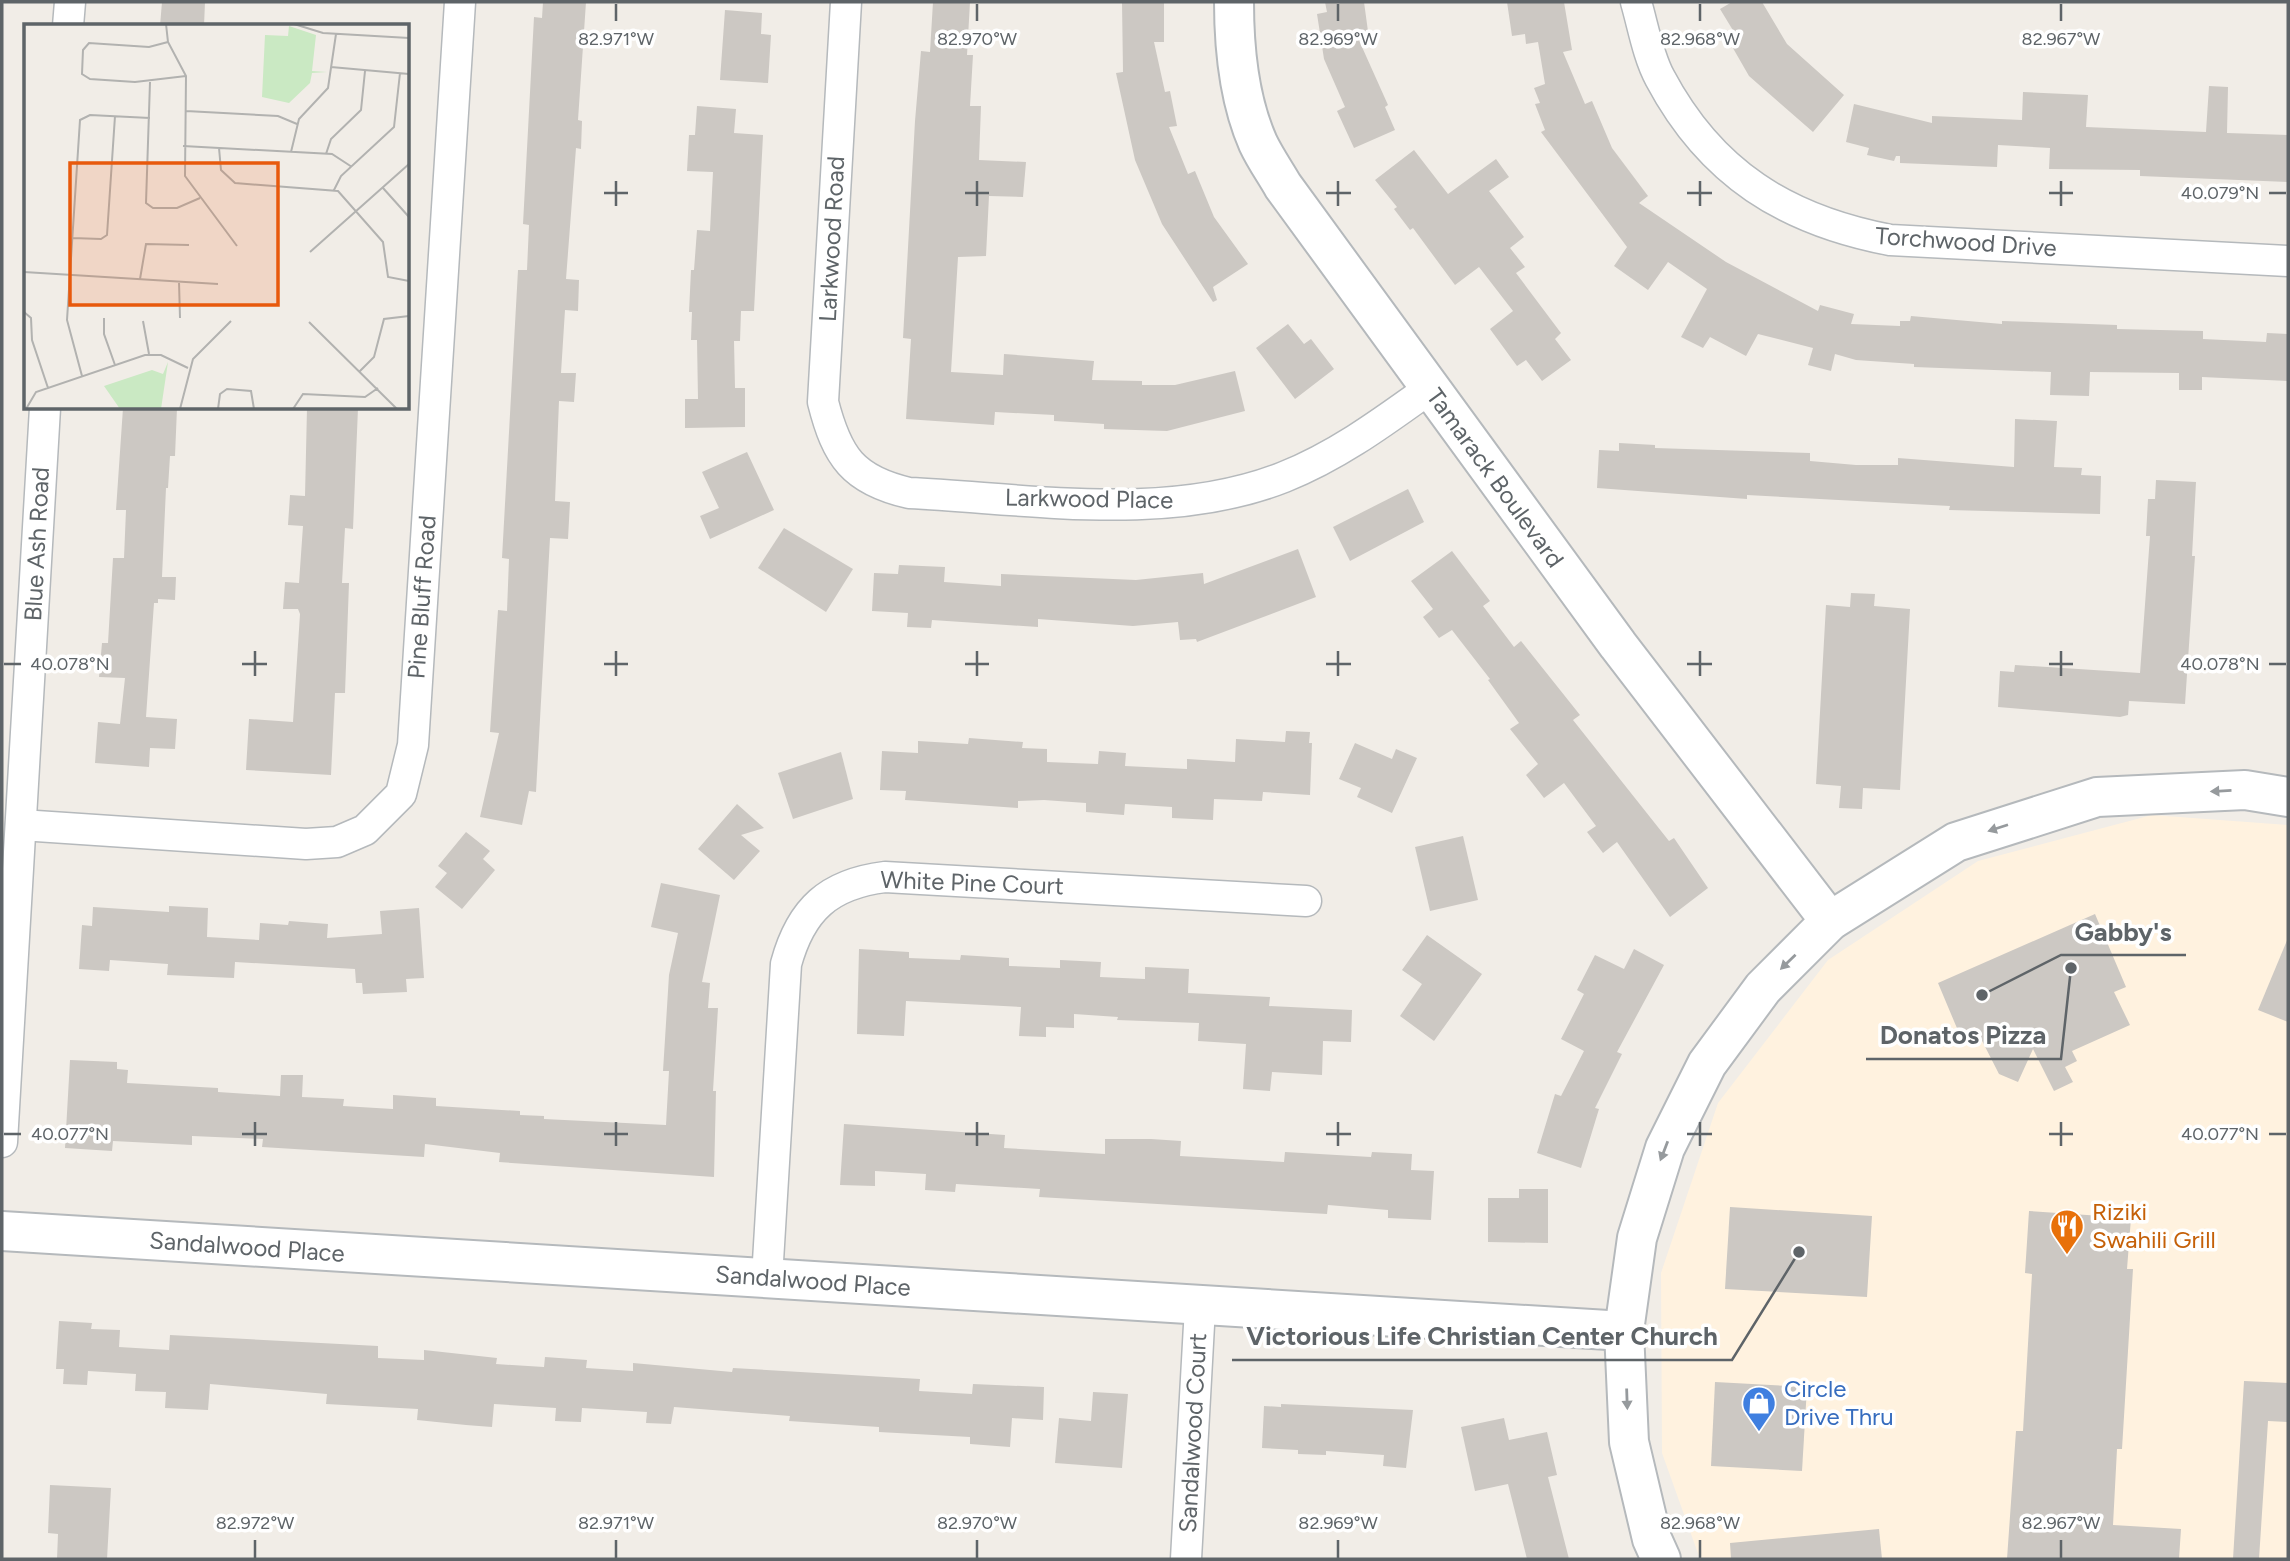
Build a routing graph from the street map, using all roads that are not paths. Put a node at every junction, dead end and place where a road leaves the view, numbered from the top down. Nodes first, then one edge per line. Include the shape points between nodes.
1 (70, 2) edge
2 (460, 2) edge
3 (846, 2) edge
4 (1234, 2) edge
5 (1636, 2) edge
6 (68, 24) edge
7 (2288, 261) edge
8 (1429, 389) junction
9 (45, 410) edge
10 (853, 469) joint
11 (2288, 797) edge
12 (21, 825) junction
13 (1306, 901) dead end
14 (1830, 921) junction
15 (2, 1142) edge
16 (2, 1231) edge
17 (767, 1278) junction
18 (1200, 1307) junction
19 (1624, 1331) junction
20 (1186, 1559) edge
21 (1661, 1559) edge

1 - 6 street
2 - 12 street, Pine Bluff Road via 413,745 401,794 365,831 337,842 306,844
3 - 10 street, Larkwood Road via 823,402 832,438
4 - 8 street, Tamarack Boulevard via 1234,36 1244,96 1258,143 1283,186
5 - 7 street, Torchwood Drive via 1658,76 1696,135 1740,178 1811,219 1891,240
8 - 10 street, Larkwood Place via 1337,452 1283,477 1178,502 1099,503 909,493 879,486
8 - 14 street, Tamarack Boulevard
9 - 12 street, Blue Ash Road
11 -> 14 street via 2245,790 2097,797 1955,842
12 - 15 street, Blue Ash Road
13 - 17 street, White Pine Court via 885,877 837,889 803,922 786,964
14 -> 19 street via 1763,988 1707,1064 1665,1148 1637,1238
16 - 17 street, Sandalwood Place
17 - 18 street, Sandalwood Place
18 - 19 street, Sandalwood Place
18 - 20 street, Sandalwood Court
19 -> 21 street via 1629,1442

